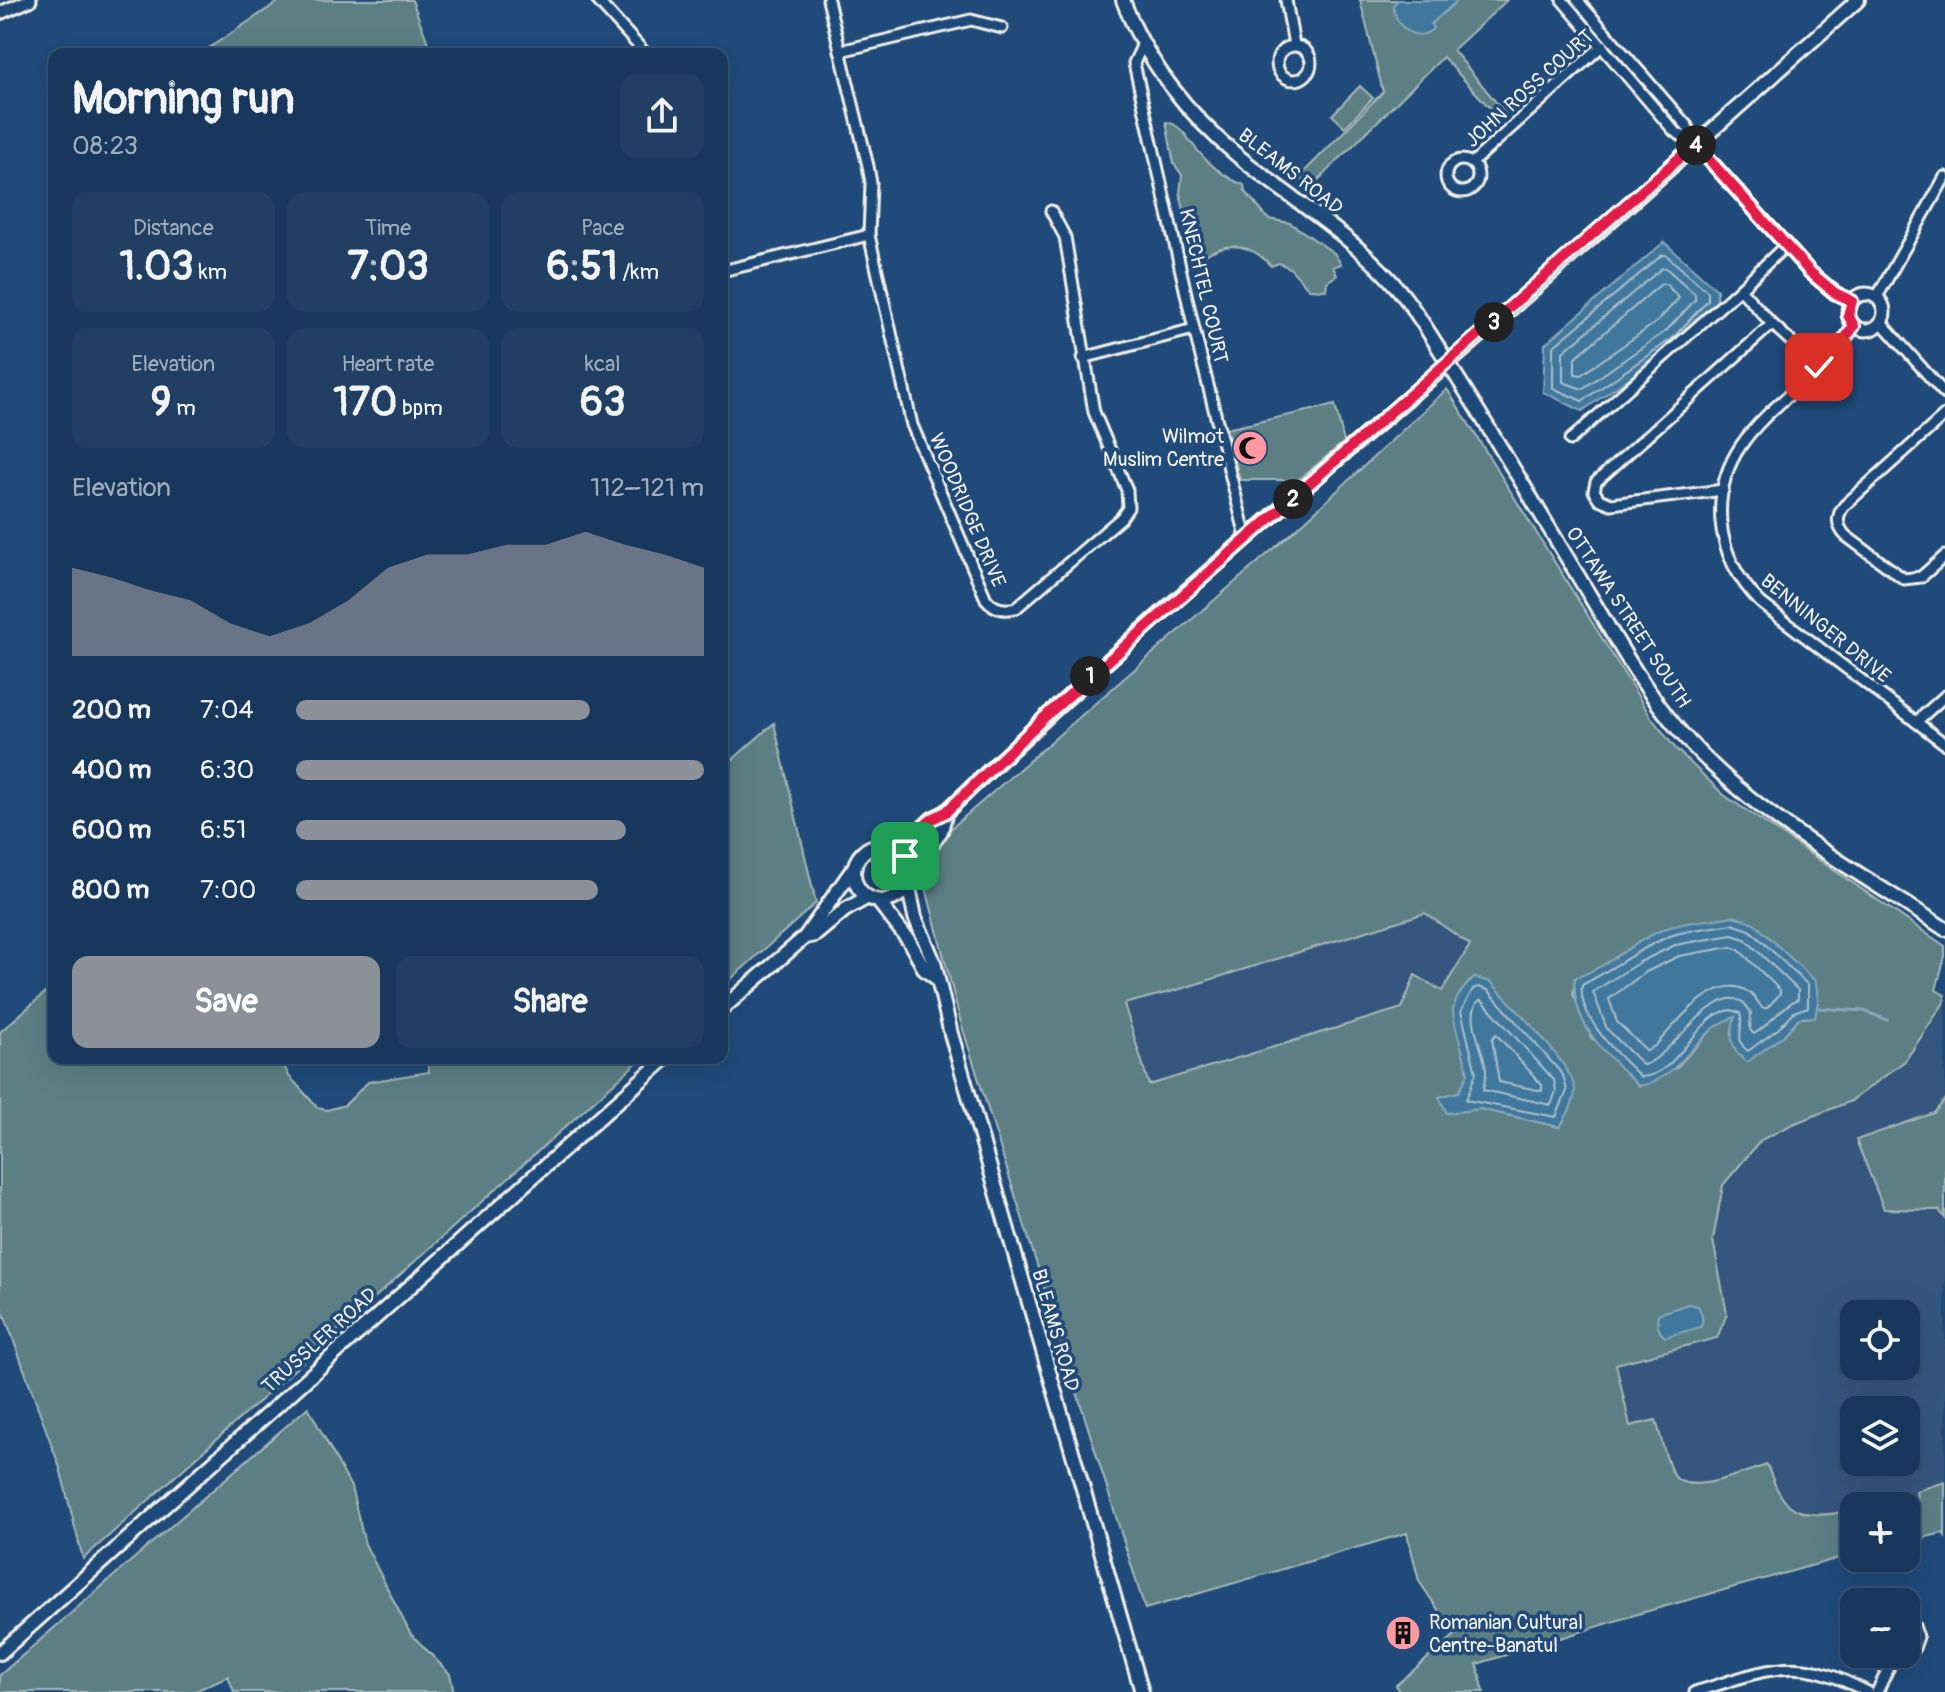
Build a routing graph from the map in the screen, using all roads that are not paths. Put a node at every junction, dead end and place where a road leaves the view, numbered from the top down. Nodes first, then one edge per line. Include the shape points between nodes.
1 (30, 0) edge
2 (597, 0) edge
3 (828, 0) edge
4 (1123, 0) edge
5 (1286, 0) edge
6 (1562, 0) edge
7 (1577, 0) edge
8 (1858, 0) edge
9 (0, 13) edge
10 (1002, 28) dead end
11 (1610, 40) junction
12 (1143, 44) junction
13 (1294, 45) dead end
14 (1601, 47) junction
15 (641, 48) edge
16 (840, 51) junction
17 (1695, 144) junction
18 (1472, 163) dead end
19 (1945, 177) edge
20 (1051, 211) dead end
21 (869, 235) junction
22 (1786, 245) junction
23 (728, 270) edge
24 (1740, 289) junction
25 (1877, 297) junction
26 (1852, 301) junction
27 (1882, 323) junction
28 (1772, 324) junction
29 (1854, 326) junction
30 (1194, 329) junction
31 (1083, 358) junction
32 (1448, 363) junction
33 (1819, 367) junction
34 (1945, 394) edge
35 (1945, 415) edge
36 (1570, 440) dead end
37 (1723, 490) junction
38 (1246, 537) junction
39 (1945, 556) edge
40 (1945, 696) edge
41 (1916, 722) junction
42 (1945, 744) edge
43 (946, 812) junction
44 (899, 850) junction
45 (855, 866) junction
46 (910, 879) junction
47 (873, 899) junction
48 (1945, 929) edge
49 (805, 937) junction
50 (936, 978) junction
51 (728, 1004) edge
52 (659, 1064) edge
53 (0, 1653) edge
54 (1892, 1668) edge
55 (1142, 1692) edge
56 (1695, 1692) edge
57 (1868, 1692) edge
58 (1877, 1692) edge

1 - 9 street
2 - 15 street
3 - 16 street, WOODRIDGE DRIVE
4 - 12 main road, BLEAMS ROAD
5 - 13 street
6 - 14 street
7 - 11 street
8 - 17 main road
10 - 16 street via 971,20
11 - 14 street, JOHN ROSS COURT
11 - 17 street via 1687,126
12 - 30 street, KNECHTEL COURT via 1134,63
12 - 32 main road, BLEAMS ROAD via 1220,141 1338,232 1388,278
14 - 17 street via 1674,131
14 - 18 street, JOHN ROSS COURT
16 - 21 street, WOODRIDGE DRIVE via 871,183
17 - 22 street
17 - 32 main road
19 - 25 street
20 - 31 street, WOODRIDGE DRIVE via 1065,237
21 - 23 street
21 - 31 street, WOODRIDGE DRIVE via 912,425 986,599 996,608 1016,608 1128,508 1128,494 1094,412
22 - 24 street
22 - 26 street via 1822,283
24 - 28 street
24 - 36 street
25 - 26 street via 1864,294
25 - 27 street via 1884,310
26 - 29 street via 1848,315
27 - 29 street via 1868,331
27 - 34 street
28 - 33 street
28 - 37 street via 1596,482 1594,491 1611,504
29 - 33 street, BENNINGER DRIVE
30 - 31 street
30 - 38 street, KNECHTEL COURT
32 - 38 main road
32 - 48 main road, OTTAWA STREET SOUTH via 1637,674 1677,728 1757,805
33 - 37 street, BENNINGER DRIVE via 1747,435
35 - 39 street via 1842,507 1838,519 1846,536 1904,579 1921,577
37 - 41 street, BENNINGER DRIVE via 1723,538 1746,587
38 - 43 main road
40 - 41 street
41 - 42 street, BENNINGER DRIVE
43 - 44 main road
43 - 46 main road via 941,831
44 - 45 main road via 873,846 864,850
44 - 46 main road via 909,865
45 - 47 main road via 857,884
45 - 49 main road
46 - 47 main road via 896,897
46 - 50 main road, BLEAMS ROAD via 915,917
47 - 49 main road via 845,910
47 - 50 main road, BLEAMS ROAD
49 - 51 main road
50 - 55 main road, BLEAMS ROAD
52 - 53 main road, TRUSSLER ROAD
54 - 58 street
56 - 57 street via 1781,1668 1814,1670

